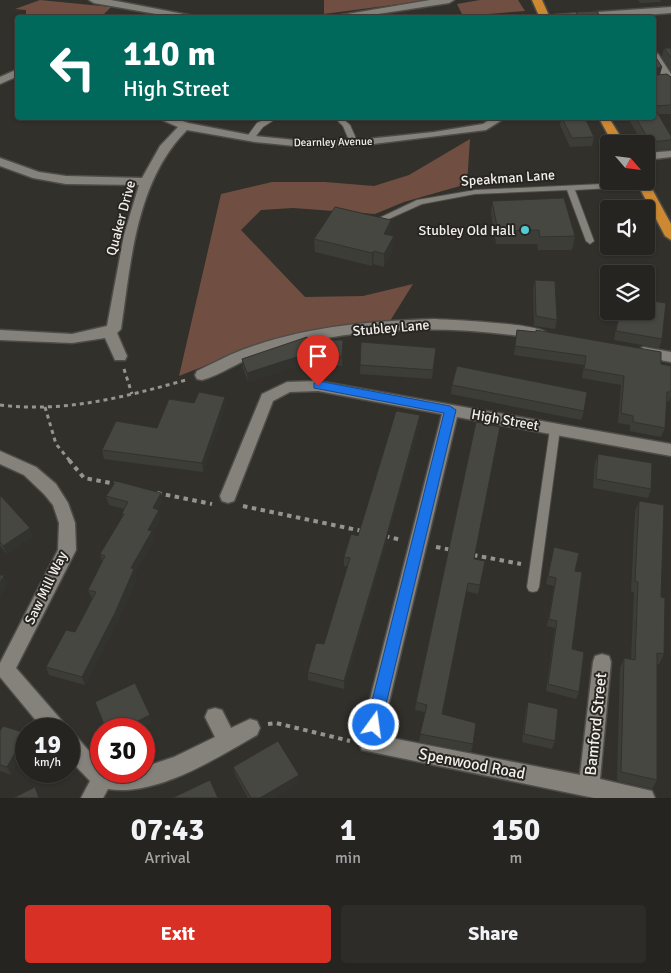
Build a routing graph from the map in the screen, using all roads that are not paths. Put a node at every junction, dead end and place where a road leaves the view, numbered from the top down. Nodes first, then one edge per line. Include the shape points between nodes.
1 (94, 0) edge
2 (449, 0) edge
3 (537, 0) edge
4 (616, 0) edge
5 (671, 10) edge
6 (182, 15) edge
7 (349, 15) edge
8 (544, 15) edge
9 (626, 15) edge
10 (656, 59) edge
11 (15, 74) edge
12 (668, 80) edge
13 (0, 81) edge
14 (171, 120) edge
15 (269, 120) edge
16 (340, 120) edge
17 (496, 120) edge
18 (605, 120) edge
19 (185, 126) junction
20 (614, 135) edge
21 (250, 138) junction
22 (354, 143) junction
23 (671, 154) edge
24 (655, 156) edge
25 (0, 162) edge
26 (146, 182) junction
27 (600, 186) edge
28 (570, 188) junction
29 (646, 190) edge
30 (379, 220) edge
31 (671, 236) edge
32 (590, 241) dead end
33 (111, 330) junction
34 (0, 335) edge
35 (559, 337) edge
36 (624, 349) edge
37 (120, 356) road end
38 (671, 358) edge
39 (202, 376) road end
40 (450, 410) junction
41 (556, 429) junction
42 (671, 450) edge
43 (0, 457) edge
44 (228, 496) road end
45 (533, 588) dead end
46 (602, 662) dead end
47 (3, 671) edge
48 (215, 717) dead end
49 (46, 718) edge
50 (250, 728) road end
51 (227, 740) junction
52 (80, 756) edge
53 (90, 767) edge
54 (155, 773) edge
55 (100, 783) edge
56 (589, 787) junction
57 (91, 798) edge
58 (645, 798) edge

1 - 6 street
2 - 7 street
3 - 8 highway
4 - 9 street
5 - 9 street
10 - 12 street
11 - 13 street
14 - 19 street, Dearnley Avenue
15 - 21 lane via 260,125
16 - 22 lane
17 - 22 street, Dearnley Avenue via 486,127
18 - 20 highway
19 - 21 street, Dearnley Avenue
19 - 26 street, Quaker Drive via 164,148
21 - 22 street, Dearnley Avenue via 295,143
23 - 24 street
25 - 26 street via 37,175 66,180
26 - 33 street, Quaker Drive via 126,253
27 - 28 lane, Speakman Lane
28 - 30 lane, Speakman Lane via 474,192 420,202
28 - 32 lane
29 - 31 highway
33 - 34 street via 97,337 73,339
33 - 37 street
35 - 39 street, Stubley Lane via 503,327 416,323 305,336 252,351
36 - 38 street
40 - 41 street, High Street
40 - 44 street, High Street via 318,386 287,387 267,398
40 - 56 street, Spenwood Road via 369,743
41 - 42 street, High Street
41 - 45 lane
43 - 47 street, Saw Mill Way via 30,471 50,489 60,503 67,523 67,550
46 - 56 street, Bamford Street
47 - 49 street, Saw Mill Way
48 - 51 street
50 - 51 street
51 - 54 street
52 - 53 street
55 - 57 street
56 - 58 street, Spenwood Road

